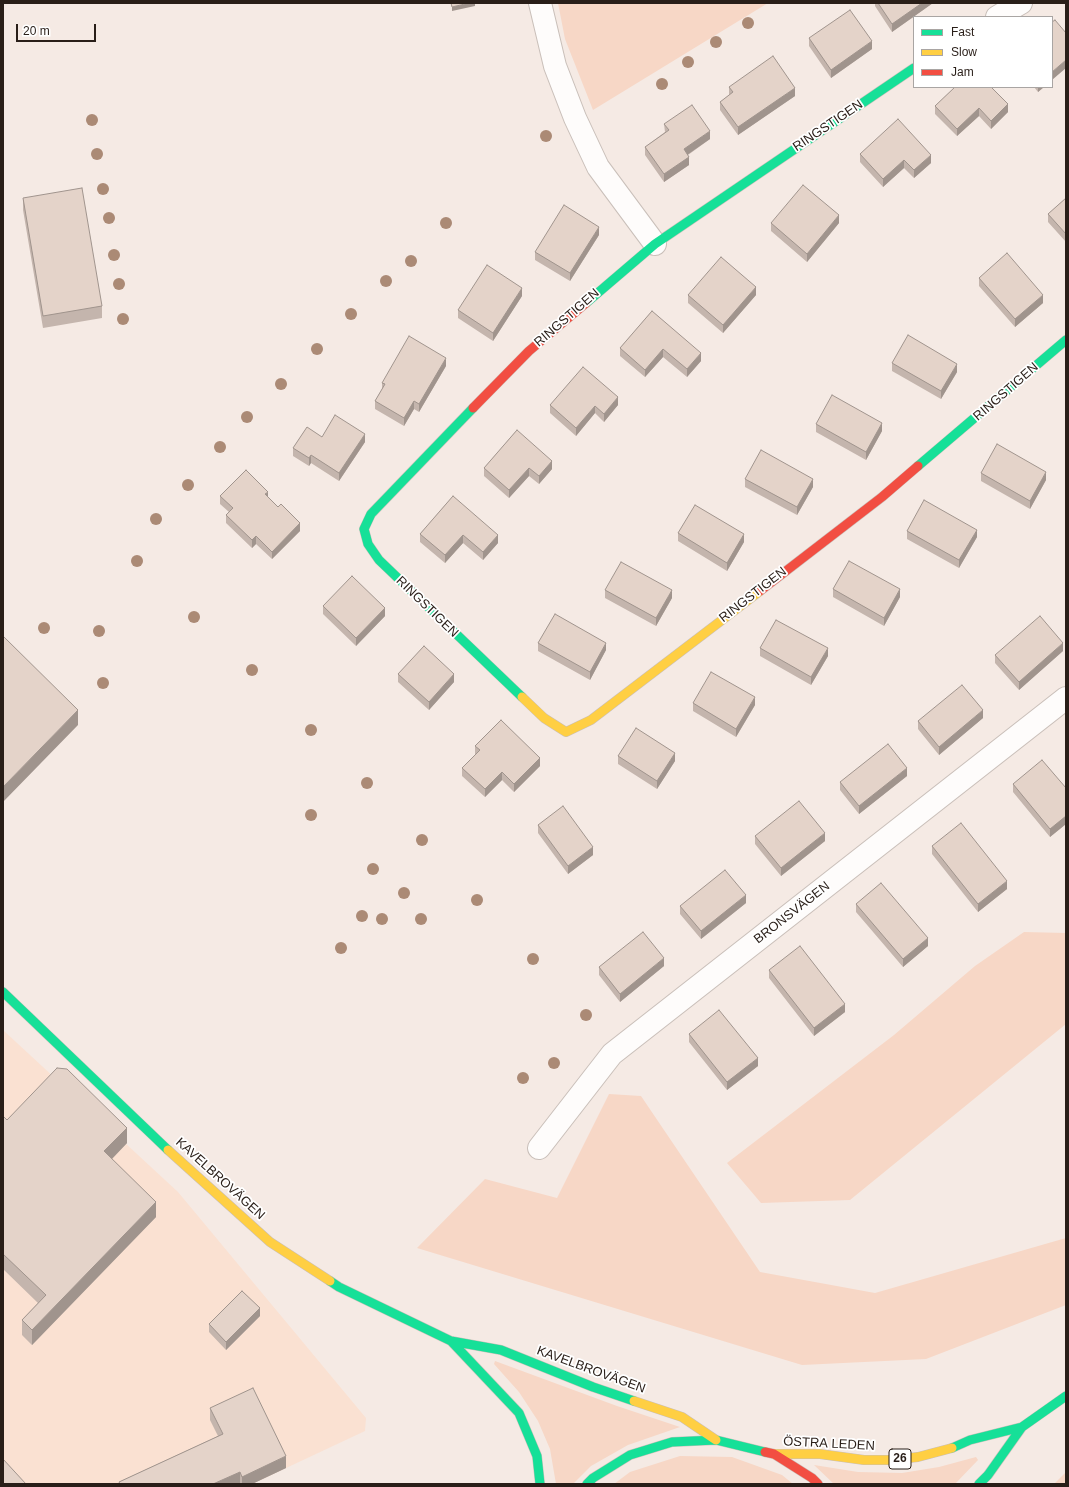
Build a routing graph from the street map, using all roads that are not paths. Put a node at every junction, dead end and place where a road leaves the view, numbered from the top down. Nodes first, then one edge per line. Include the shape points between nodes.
1 (540, 3) edge
2 (1021, 3) edge
3 (999, 16) edge
4 (913, 69) edge
5 (655, 244) junction
6 (1066, 340) edge
7 (1066, 698) edge
8 (3, 992) edge
9 (539, 1148) dead end
10 (451, 1341) junction
11 (1066, 1396) edge
12 (1022, 1427) junction
13 (716, 1440) junction
14 (774, 1454) junction
15 (540, 1484) edge
16 (587, 1484) edge
17 (818, 1484) edge
18 (979, 1484) edge

1 - 5 street via 555,66 598,167
2 - 3 street
4 - 5 main road, RINGSTIGEN
5 - 6 main road, RINGSTIGEN via 529,351 391,492 371,514 364,530 368,544 379,560 544,718 566,732 591,720 882,497
7 - 9 street, BRONSVÄGEN via 612,1054
8 - 10 main road, KAVELBROVÄGEN via 181,1162 270,1242 339,1287
10 - 13 main road, KAVELBROVÄGEN via 501,1350 593,1387 682,1416
10 - 15 main road, KAVELBROVÄGEN via 519,1413 537,1456
11 - 12 main road, ÖSTRA LEDEN / 26
12 - 14 main road, ÖSTRA LEDEN / 26 via 970,1440 946,1450 891,1460 864,1460 820,1454
12 - 18 main road, ÖSTRA LEDEN / 26
13 - 14 main road, 26
13 - 16 main road, 26 via 672,1442 630,1455
14 - 17 main road, 26

